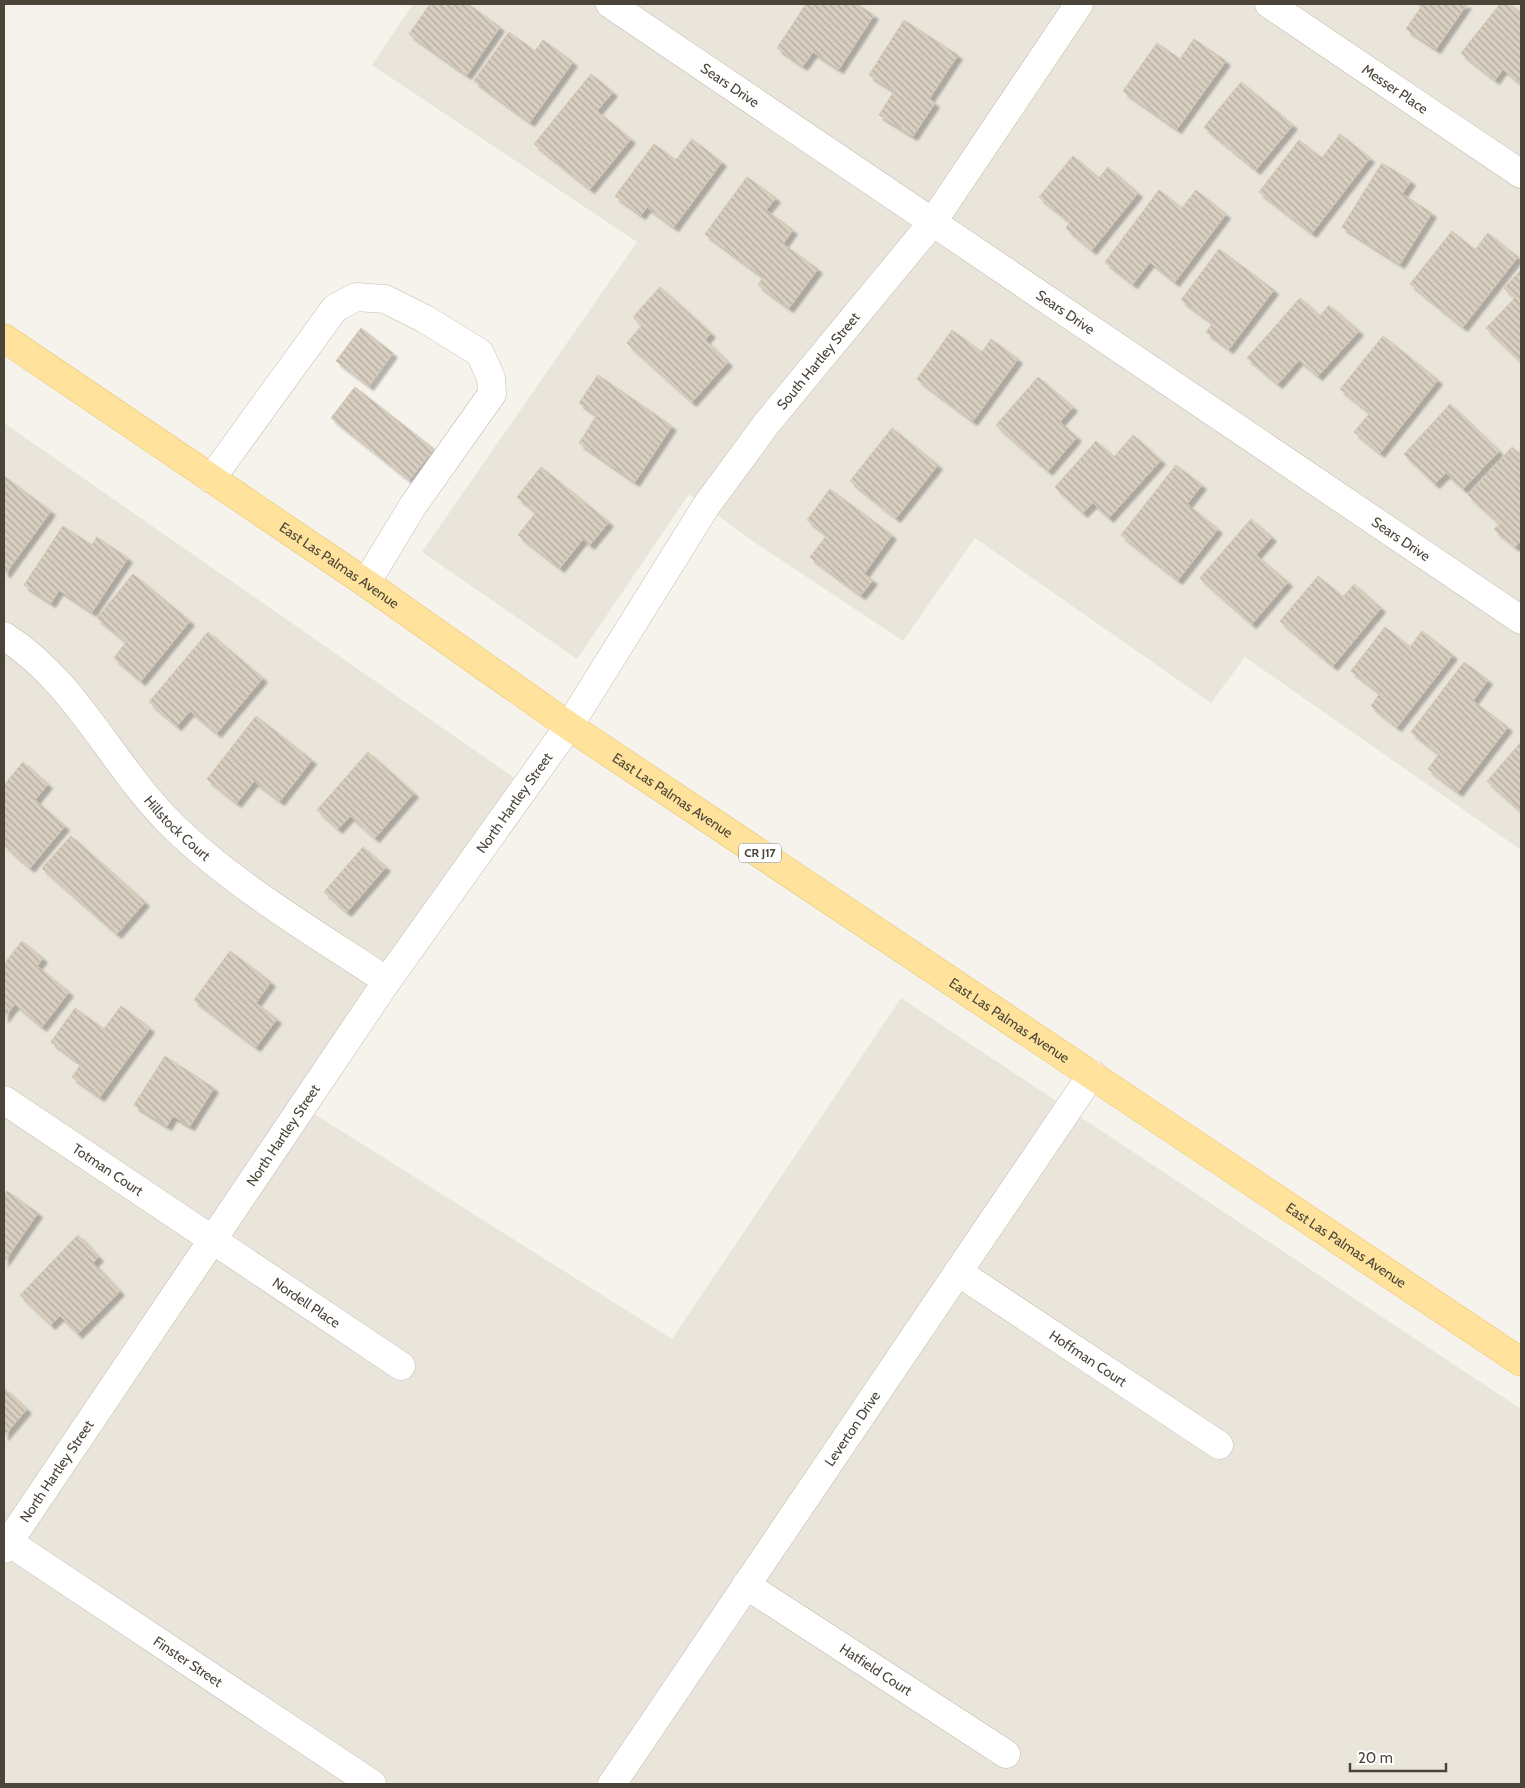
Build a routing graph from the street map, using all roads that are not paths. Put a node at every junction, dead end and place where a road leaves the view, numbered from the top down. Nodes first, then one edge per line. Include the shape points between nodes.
1 (610, 4) edge
2 (1079, 4) edge
3 (1269, 4) edge
4 (1521, 174) edge
5 (932, 223) junction
6 (4, 338) edge
7 (211, 479) junction
8 (366, 583) junction
9 (1521, 620) edge
10 (4, 636) edge
11 (569, 726) junction
12 (387, 981) junction
13 (1092, 1074) junction
14 (4, 1100) edge
15 (211, 1240) junction
16 (958, 1272) junction
17 (1521, 1362) edge
18 (401, 1366) dead end
19 (1219, 1445) dead end
20 (5, 1543) edge
21 (746, 1585) junction
22 (1006, 1754) dead end
23 (372, 1784) edge
24 (612, 1784) edge

1 - 5 street, Sears Drive
2 - 5 street, South Hartley Street
3 - 4 street, Messer Place
5 - 9 street, Sears Drive
5 - 11 street, South Hartley Street via 767,423 717,491
6 - 7 main road, East Las Palmas Avenue / CR J17
7 - 8 main road, East Las Palmas Avenue / CR J17
7 - 8 street via 335,308 356,297 385,299 480,353 491,378 492,394 414,504
8 - 11 main road, East Las Palmas Avenue / CR J17
10 - 12 street, Hillstock Court via 42,668 89,719 171,824 214,863
11 - 12 street, North Hartley Street
11 - 13 main road, East Las Palmas Avenue / CR J17
12 - 15 street, North Hartley Street
13 - 16 street, Leverton Drive
13 - 17 main road, East Las Palmas Avenue / CR J17
14 - 15 street, Totman Court
15 - 18 street, Nordell Place
15 - 20 street, North Hartley Street
16 - 19 street, Hoffman Court
16 - 21 street, Leverton Drive
20 - 23 street, Finster Street
21 - 22 street, Hatfield Court
21 - 24 street, Leverton Drive

